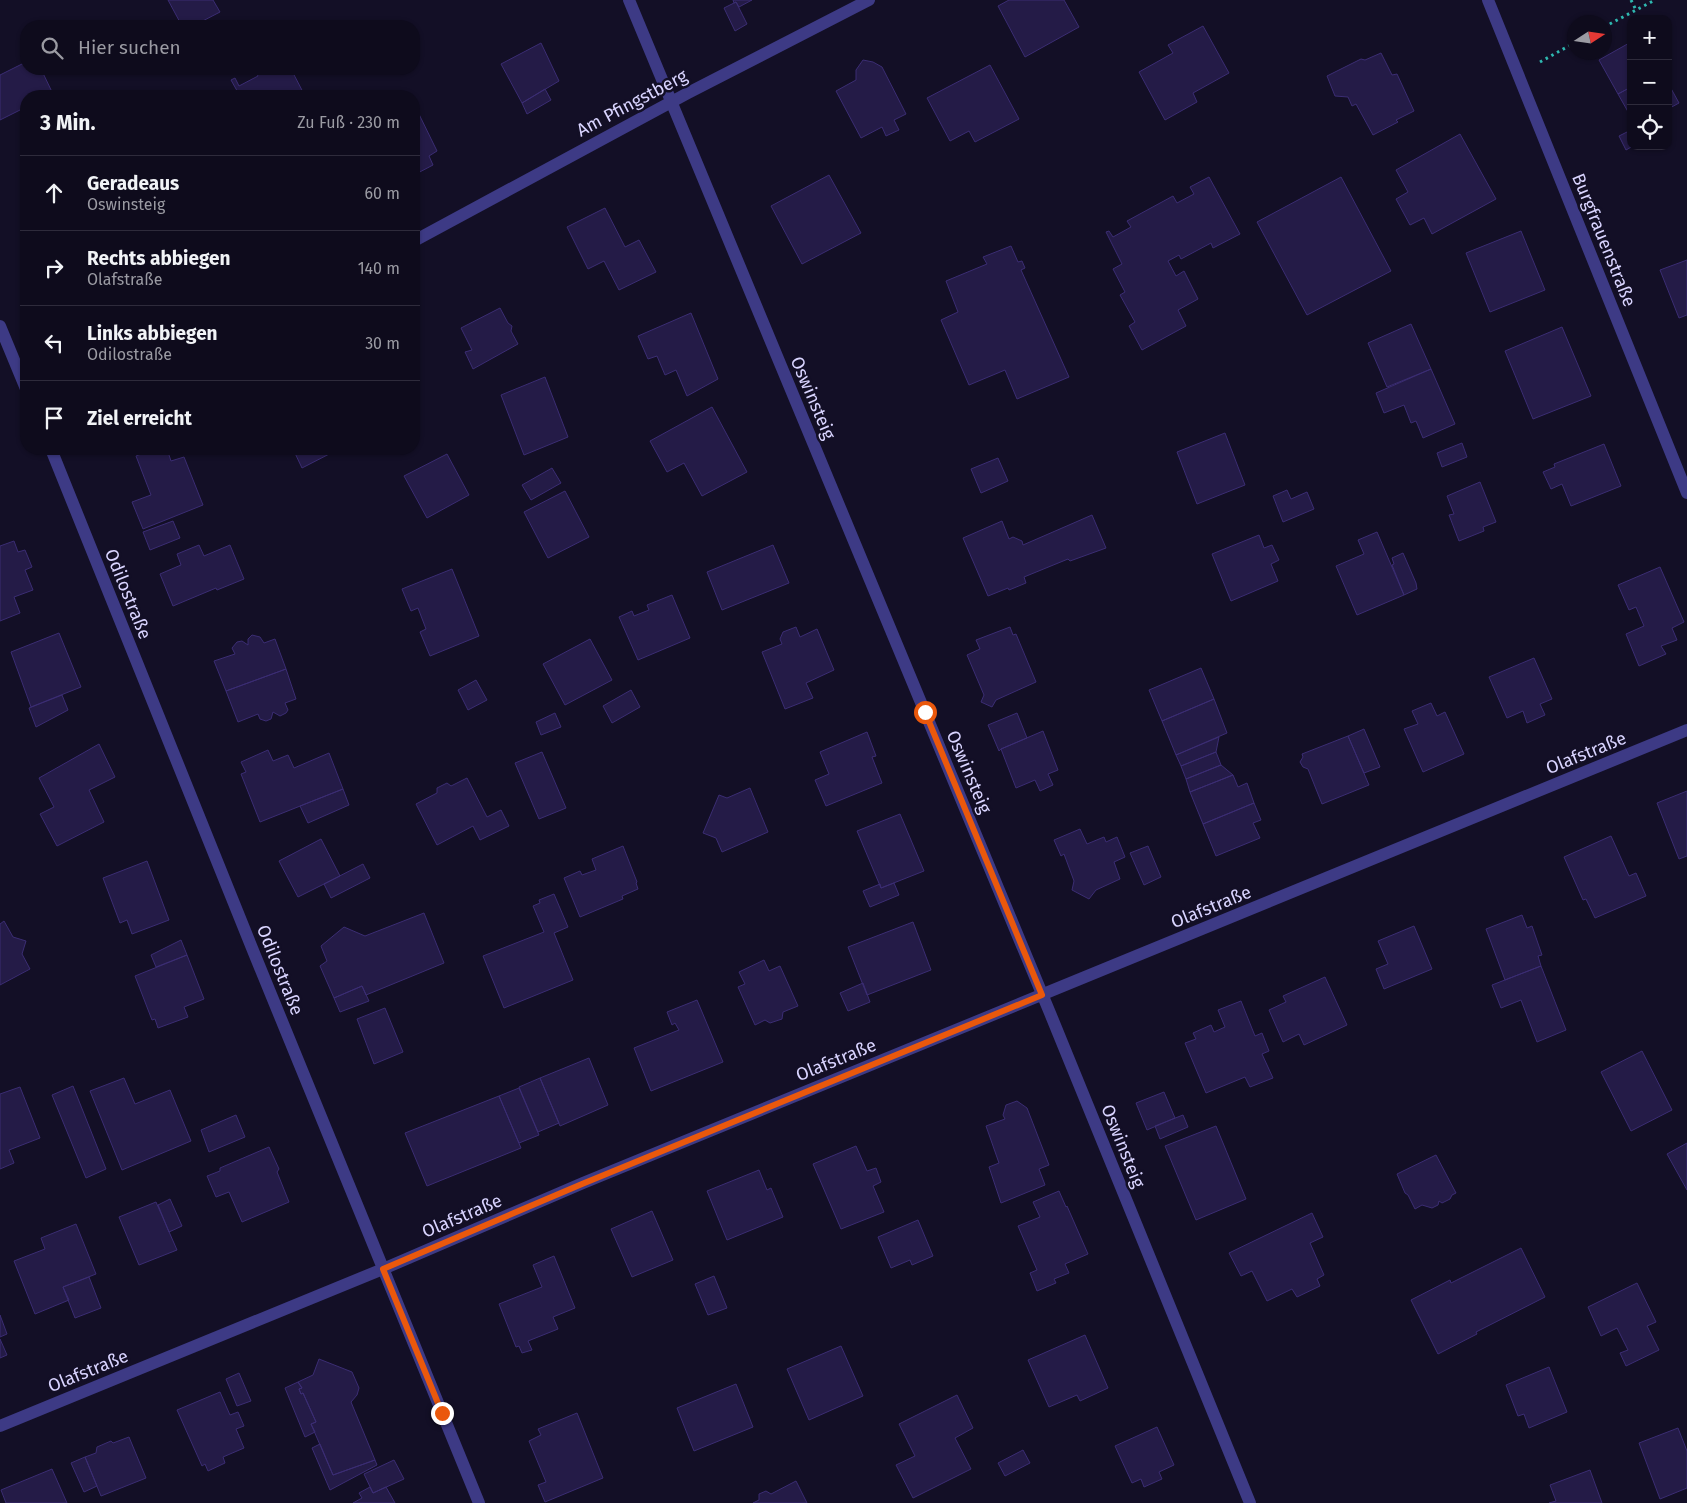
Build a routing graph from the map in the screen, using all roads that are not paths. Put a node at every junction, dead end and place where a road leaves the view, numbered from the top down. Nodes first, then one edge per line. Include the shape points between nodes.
1 (628, 0) edge
2 (869, 0) edge
3 (1488, 0) edge
4 (671, 102) junction
5 (420, 238) edge
6 (0, 326) edge
7 (20, 374) edge
8 (53, 455) edge
9 (1687, 493) edge
10 (1687, 730) edge
11 (1042, 995) junction
12 (383, 1269) junction
13 (0, 1426) edge
14 (479, 1503) edge
15 (1250, 1503) edge

1 - 4 street, Oswinsteig
2 - 4 street, Am Pfingstberg
3 - 9 street, Burgfrauenstraße
4 - 5 street, Am Pfingstberg
4 - 11 street, Oswinsteig
6 - 7 street
8 - 12 street, Odilostraße
10 - 11 street, Olafstraße
11 - 12 street, Olafstraße
11 - 15 street, Oswinsteig
12 - 13 street, Olafstraße
12 - 14 street, Odilostraße

